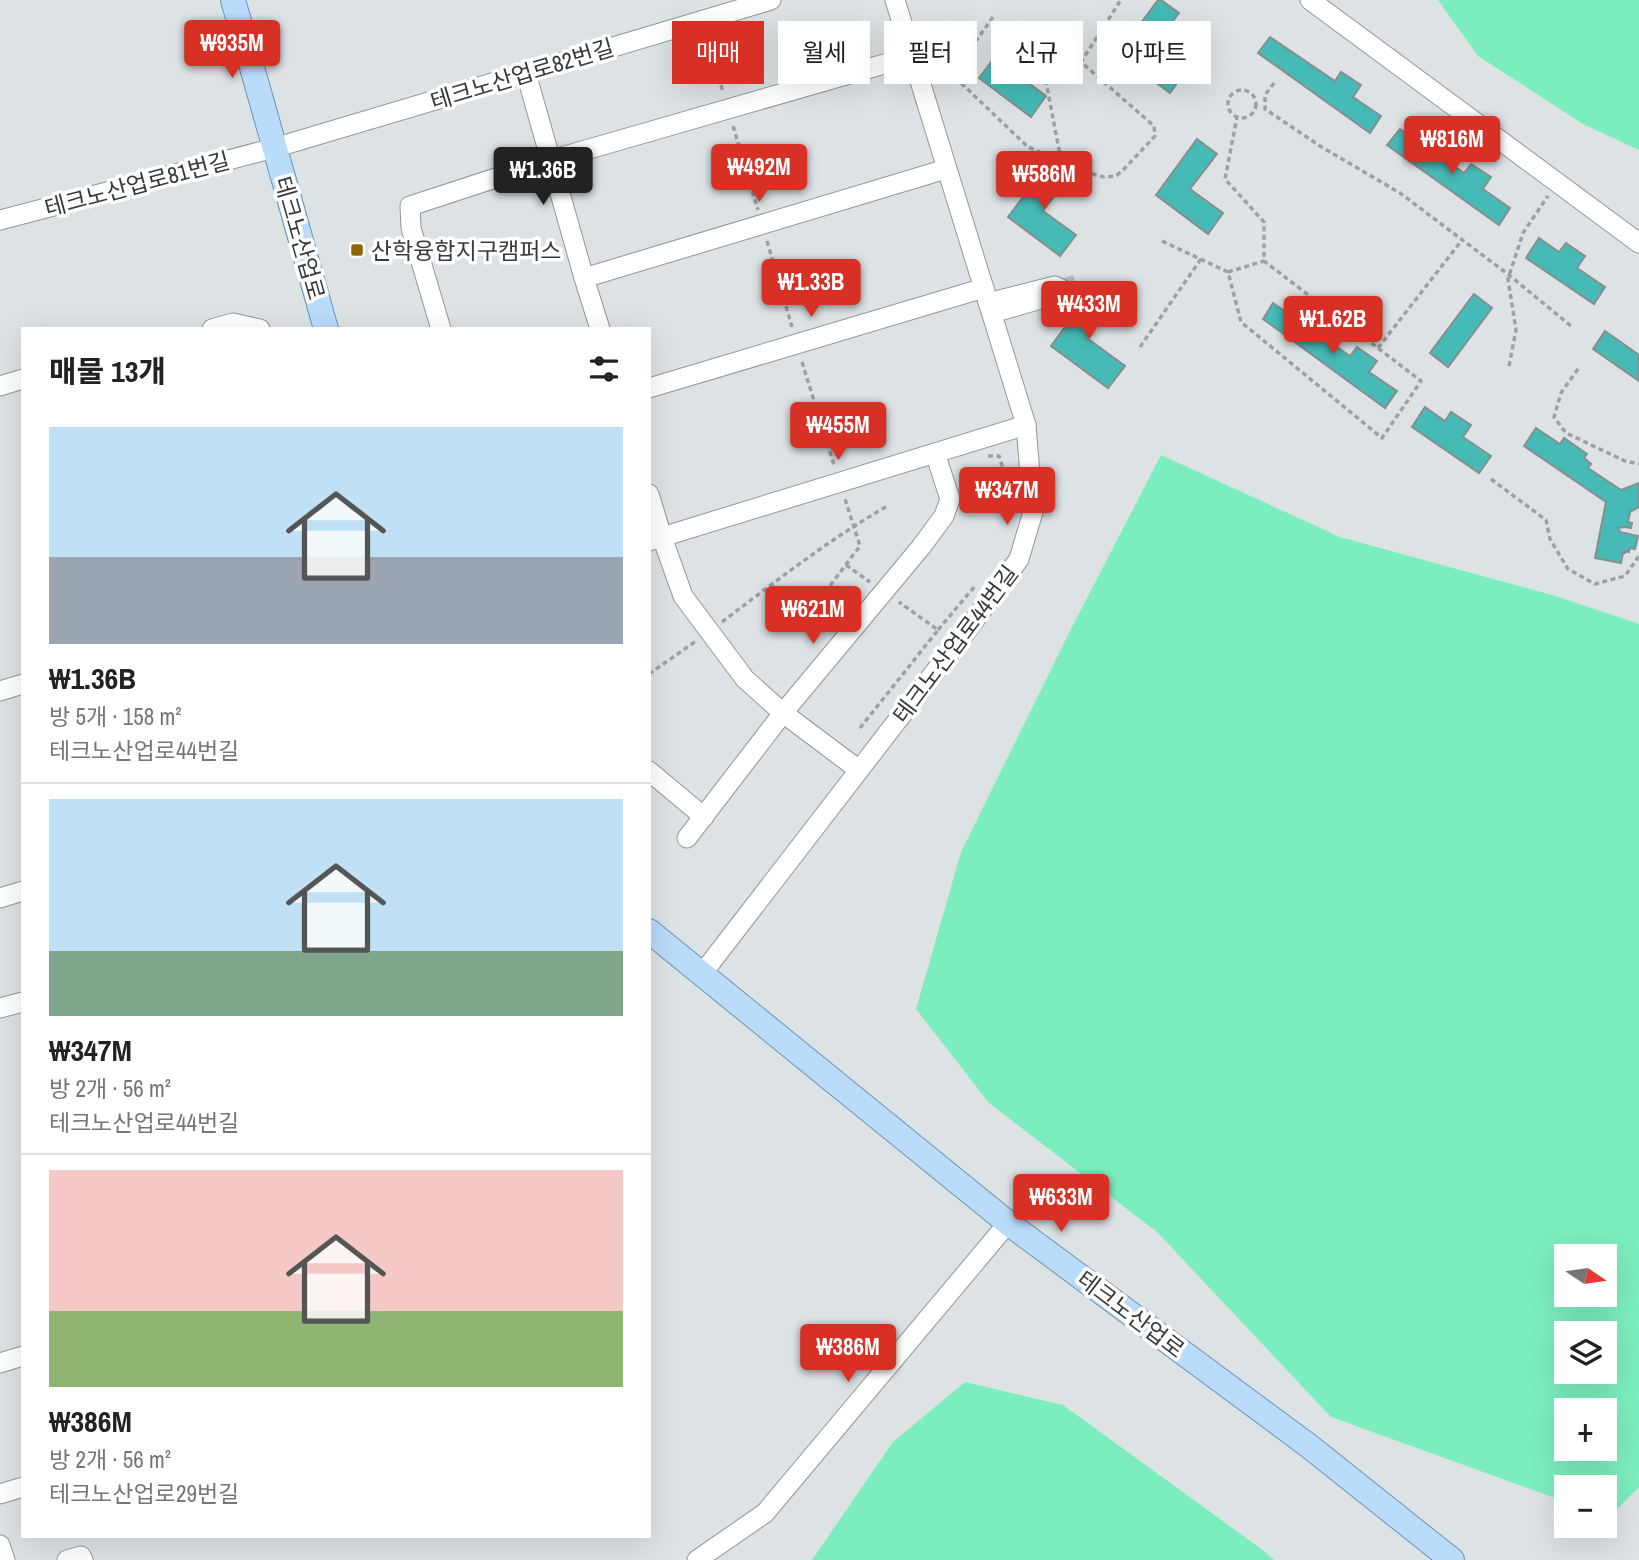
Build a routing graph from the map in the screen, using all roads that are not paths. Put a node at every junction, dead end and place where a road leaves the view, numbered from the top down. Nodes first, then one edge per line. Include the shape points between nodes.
1 (233, 0) edge
2 (771, 0) edge
3 (895, 0) edge
4 (1310, 0) edge
5 (901, 21) edge
6 (884, 64) edge
7 (526, 73) junction
8 (920, 84) edge
9 (274, 148) junction
10 (551, 160) junction
11 (946, 169) junction
12 (0, 220) edge
13 (1639, 243) edge
14 (584, 278) junction
15 (988, 302) junction
16 (219, 327) edge
17 (251, 327) edge
18 (325, 327) edge
19 (440, 327) edge
20 (599, 327) edge
21 (21, 380) edge
22 (0, 386) edge
23 (651, 387) edge
24 (1026, 425) junction
25 (935, 453) junction
26 (651, 509) edge
27 (655, 539) edge
28 (21, 685) edge
29 (0, 691) edge
30 (783, 713) junction
31 (859, 770) junction
32 (651, 773) edge
33 (704, 817) junction
34 (687, 838) dead end
35 (21, 892) edge
36 (0, 898) edge
37 (651, 933) edge
38 (702, 974) junction
39 (21, 1003) edge
40 (0, 1008) edge
41 (1008, 1223) junction
42 (21, 1357) edge
43 (0, 1363) edge
44 (21, 1488) edge
45 (0, 1494) edge
46 (0, 1545) edge
47 (5, 1560) edge
48 (67, 1560) edge
49 (83, 1560) edge
50 (697, 1560) edge
51 (1452, 1560) edge

1 - 9 main road, 테크노산업로
2 - 7 street, 테크노산업로82번길
3 - 5 street, 테크노산업로44번길
4 - 13 street
6 - 10 street
7 - 9 street, 테크노산업로82번길
7 - 10 street
8 - 11 street, 테크노산업로44번길
9 - 12 street, 테크노산업로81번길
9 - 18 main road, 테크노산업로
10 - 14 street
10 - 19 street via 410,206 411,228
11 - 14 street
11 - 15 street, 테크노산업로44번길
14 - 20 street
15 - 23 street via 797,344
15 - 24 street, 테크노산업로44번길
16 - 17 street via 233,323
21 - 22 street
24 - 25 street
24 - 31 street, 테크노산업로44번길 via 1033,512 1019,559
25 - 27 street
25 - 30 street via 950,499 944,516
26 - 27 street
27 - 30 street via 682,596 745,679
28 - 29 street
30 - 31 street
30 - 33 street
31 - 38 street, 테크노산업로44번길
32 - 33 street
33 - 34 street
35 - 36 street
37 - 38 main road, 테크노산업로
38 - 41 main road, 테크노산업로
39 - 40 street
41 - 50 street via 765,1513
41 - 51 main road, 테크노산업로 via 1309,1446
42 - 43 street
44 - 45 street
46 - 47 street
48 - 49 street via 81,1556

